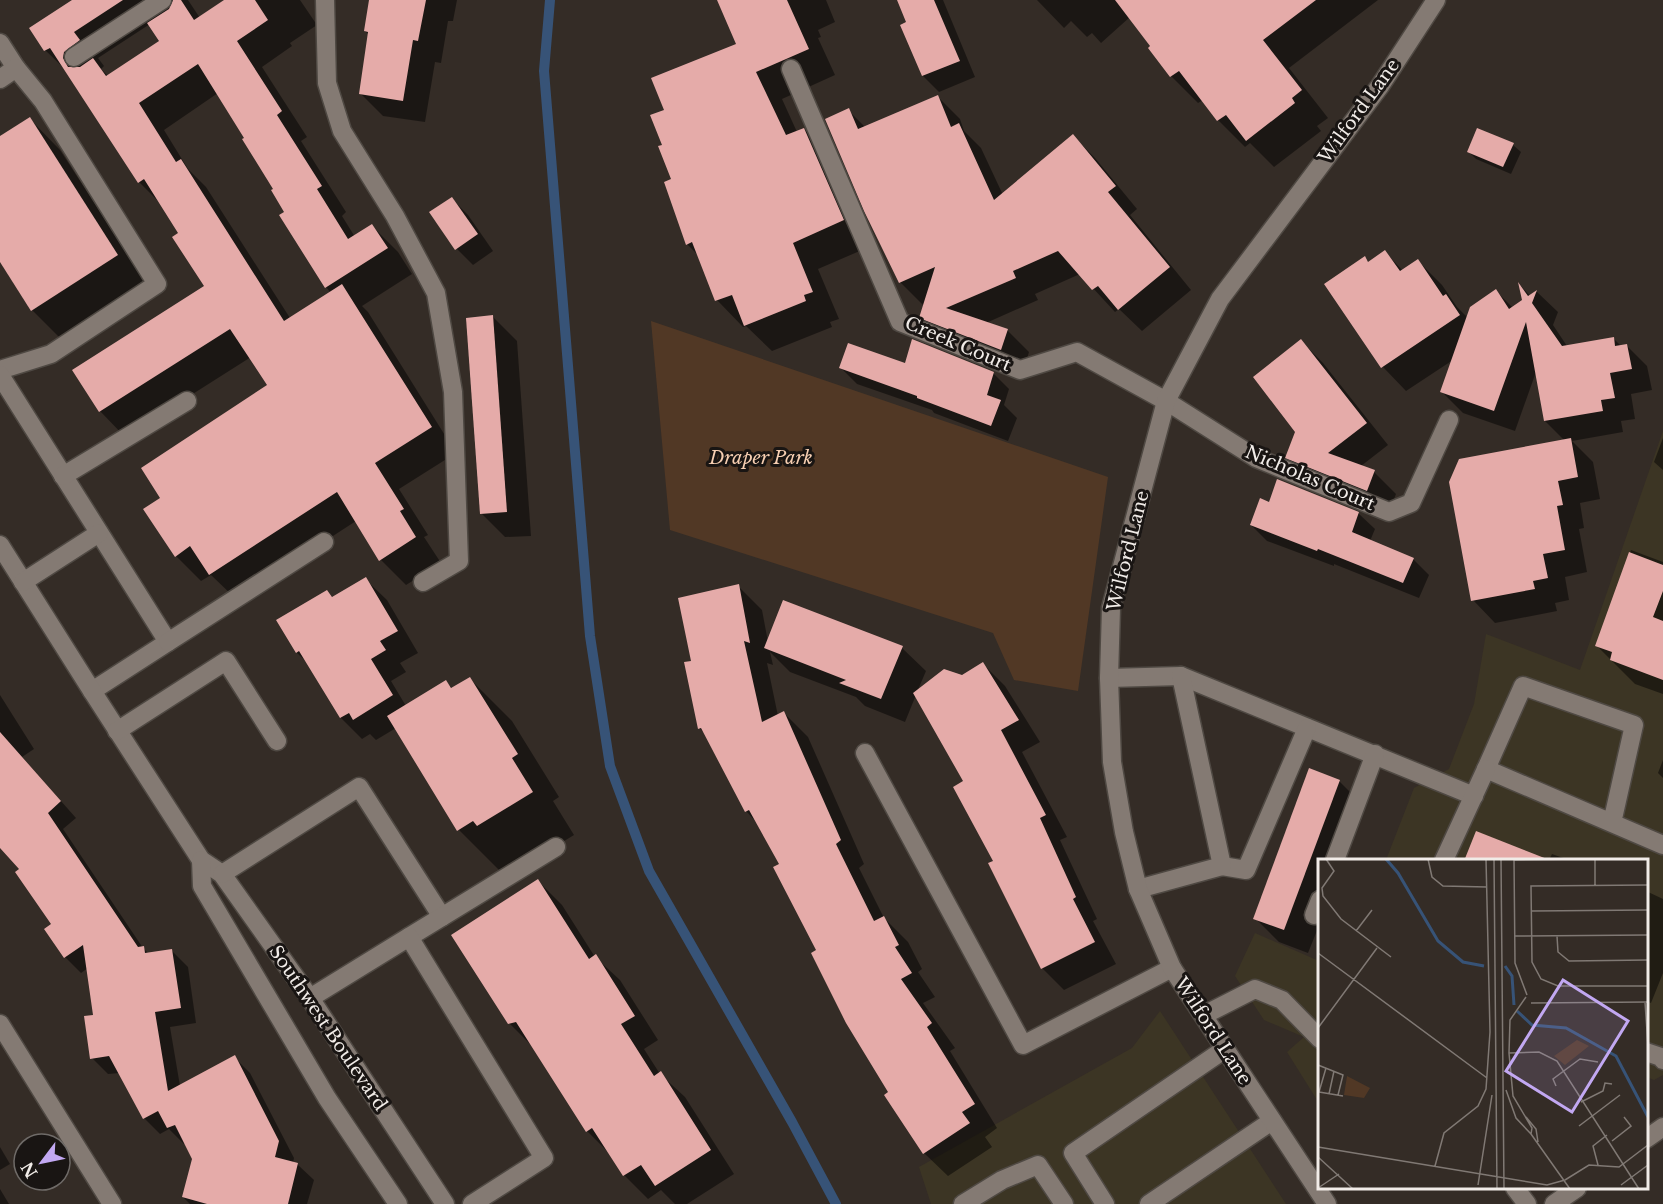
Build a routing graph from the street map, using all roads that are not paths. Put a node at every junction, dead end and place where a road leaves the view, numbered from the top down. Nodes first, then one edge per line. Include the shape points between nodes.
1 (162, 0) edge
2 (325, 0) edge
3 (1436, 0) edge
4 (0, 43) edge
5 (74, 57) dead end
6 (16, 68) junction
7 (791, 69) dead end
8 (0, 78) edge
9 (0, 373) edge
10 (187, 401) dead end
11 (1166, 401) junction
12 (1449, 420) dead end
13 (63, 476) junction
14 (99, 533) junction
15 (324, 542) dead end
16 (2, 552) edge
17 (23, 582) junction
18 (423, 582) dead end
19 (168, 642) junction
20 (1181, 676) junction
21 (1108, 678) junction
22 (92, 691) junction
23 (1307, 728) junction
24 (117, 731) junction
25 (277, 741) dead end
26 (865, 753) dead end
27 (1375, 754) junction
28 (1486, 769) junction
29 (1474, 796) junction
30 (1612, 823) junction
31 (1663, 845) edge
32 (556, 847) dead end
33 (1336, 859) edge
34 (1445, 859) edge
35 (201, 860) junction
36 (1222, 866) junction
37 (222, 874) junction
38 (1138, 889) junction
39 (442, 917) junction
40 (408, 937) junction
41 (1172, 968) junction
42 (310, 998) junction
43 (1204, 1015) junction
44 (0, 1024) edge
45 (1318, 1037) edge
46 (1225, 1049) junction
47 (1272, 1121) junction
48 (1663, 1127) edge
49 (1648, 1138) edge
50 (1516, 1189) edge
51 (1576, 1189) edge
52 (112, 1204) edge
53 (398, 1204) edge
54 (445, 1204) edge
55 (472, 1204) edge
56 (963, 1204) edge
57 (1064, 1204) edge
58 (1105, 1204) edge
59 (1149, 1204) edge
60 (1327, 1204) edge
61 (1527, 1204) edge
62 (1554, 1204) edge

1 - 5 street
2 - 18 street via 327,83 342,131 395,216 436,293 453,392 459,561
3 - 11 street, Wilford Lane via 1380,86 1220,299
4 - 6 street
6 - 8 street
6 - 9 street via 43,101 157,284 51,354
7 - 11 street, Creek Court via 900,322 1020,370 1077,352
9 - 13 street
10 - 13 street
11 - 12 street, Nicholas Court via 1256,458 1389,512 1410,502
11 - 21 street, Wilford Lane via 1112,609
13 - 14 street
14 - 17 street
14 - 19 street
15 - 19 street
16 - 17 street, Southwest Boulevard
17 - 22 street, Southwest Boulevard
19 - 22 street
20 - 21 street
20 - 23 street
20 - 36 street
21 - 38 street, Wilford Lane via 1112,762
22 - 24 street, Southwest Boulevard
23 - 27 street
23 - 36 street via 1246,870
24 - 25 street via 226,661
24 - 35 street, Southwest Boulevard
26 - 41 street via 1023,1045
27 - 29 street
27 - 33 street
28 - 29 street
28 - 30 street
28 - 30 street via 1523,686 1634,725
29 - 34 street
30 - 31 street
32 - 39 street
35 - 37 street, Southwest Boulevard
35 - 53 street, Southwest Boulevard via 202,886 327,1098
36 - 38 street
37 - 39 street via 359,787
37 - 42 street, Southwest Boulevard
38 - 41 street, Wilford Lane
39 - 40 street
40 - 42 street
40 - 55 street via 544,1158
41 - 43 street, Wilford Lane
42 - 54 street, Southwest Boulevard
43 - 45 street via 1255,989 1282,1000
43 - 46 street, Wilford Lane
44 - 52 street
46 - 47 street, Wilford Lane
46 - 58 street via 1073,1152
47 - 59 street
47 - 60 street, Wilford Lane
48 - 49 street
50 - 61 street
51 - 62 street
56 - 57 street via 1002,1180 1038,1165

